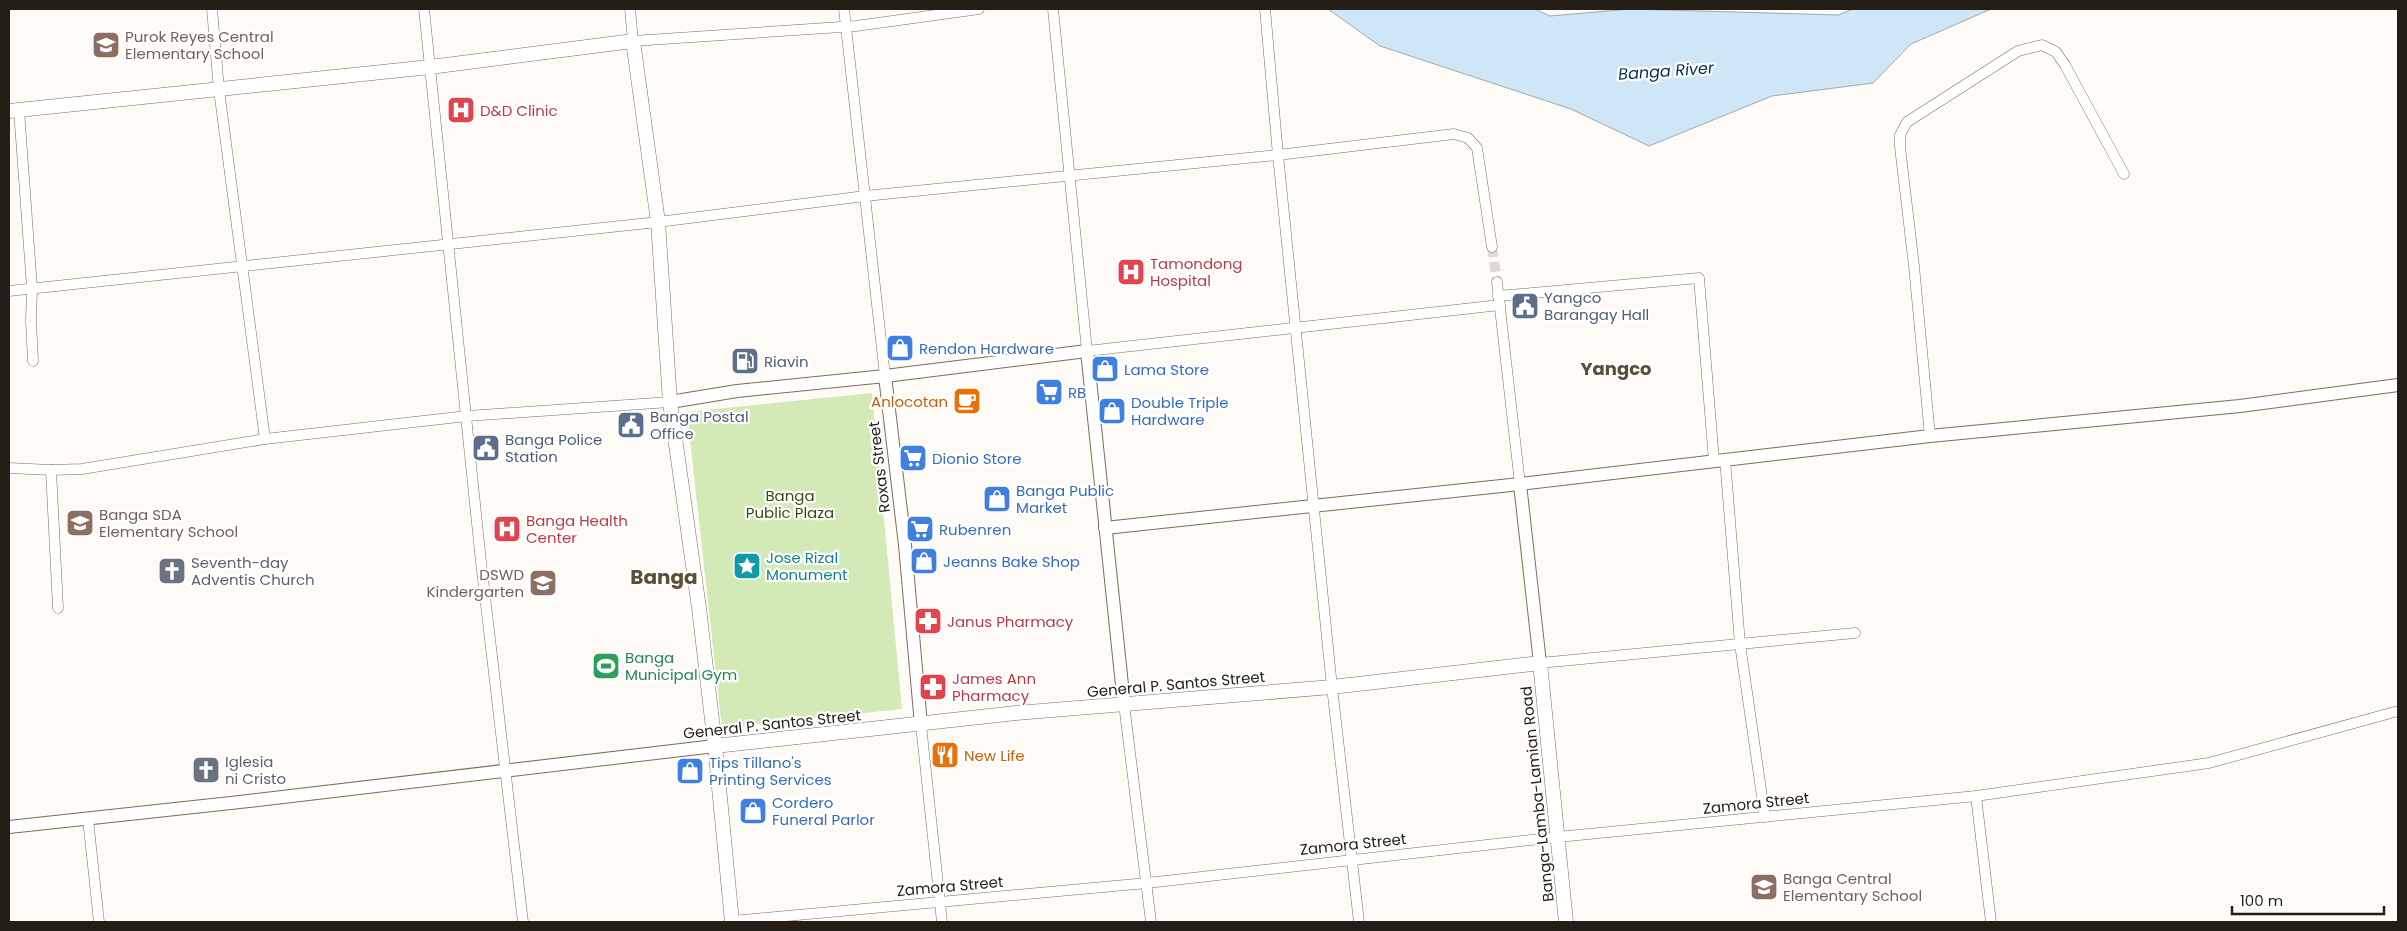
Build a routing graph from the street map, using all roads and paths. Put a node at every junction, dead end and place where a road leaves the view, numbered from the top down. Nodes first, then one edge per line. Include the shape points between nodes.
1 (212, 9) edge
2 (424, 9) edge
3 (630, 9) edge
4 (844, 9) edge
5 (979, 9) edge
6 (1053, 9) edge
7 (1265, 9) edge
8 (846, 25) junction
9 (633, 41) junction
10 (430, 67) junction
11 (219, 90) junction
12 (14, 110) edge
13 (1278, 155) junction
14 (2124, 174) dead end
15 (1070, 175) junction
16 (865, 196) junction
17 (658, 222) junction
18 (447, 244) junction
19 (1492, 247) tunnel mouth
20 (242, 265) junction
21 (1496, 282) tunnel mouth
22 (32, 288) junction
23 (9, 291) edge
24 (1499, 301) junction
25 (1296, 326) junction
26 (1087, 351) junction
27 (33, 361) dead end
28 (885, 376) junction
29 (2398, 385) edge
30 (670, 402) junction
31 (467, 416) junction
32 (1930, 436) junction
33 (265, 439) junction
34 (1719, 460) junction
35 (9, 468) edge
36 (51, 470) junction
37 (1520, 484) junction
38 (1315, 506) junction
39 (1105, 528) junction
40 (58, 608) dead end
41 (1856, 633) dead end
42 (1740, 644) junction
43 (1540, 664) junction
44 (1332, 687) junction
45 (1124, 704) junction
46 (2398, 711) edge
47 (921, 725) junction
48 (716, 746) junction
49 (505, 771) junction
50 (1976, 796) junction
51 (1765, 817) junction
52 (88, 819) junction
53 (9, 827) edge
54 (1558, 837) junction
55 (1353, 859) junction
56 (1147, 883) junction
57 (939, 902) junction
58 (99, 922) edge
59 (523, 922) edge
60 (732, 922) edge
61 (942, 922) edge
62 (1151, 922) edge
63 (1359, 922) edge
64 (1566, 922) edge
65 (1991, 922) edge

1 - 11 street
2 - 10 street
3 - 9 street
4 - 8 street, Roxas Street
5 - 8 street via 862,26
6 - 15 street
7 - 13 street
8 - 9 street
8 - 16 street, Roxas Street
9 - 10 main road
9 - 17 main road
10 - 11 main road
10 - 18 street
11 - 12 main road
11 - 20 street
12 - 22 street
13 - 15 street
13 - 19 street via 1461,134 1473,142 1480,157
13 - 25 street
14 - 32 street via 2065,65 2056,52 2042,45 2018,51 1907,122 1900,135 1900,146
15 - 16 street
15 - 26 street
16 - 17 street
16 - 28 street, Roxas Street
17 - 18 street
17 - 30 main road
18 - 20 street
18 - 31 street
20 - 22 street
20 - 33 street
21 - 24 street
22 - 23 street
22 - 27 street
24 - 25 street
24 - 34 street via 1699,278
24 - 37 street
25 - 26 street
25 - 38 street
26 - 28 street
26 - 39 street
28 - 30 street via 737,391
28 - 47 street, Roxas Street via 905,545
29 - 32 street via 2240,406
30 - 31 street
30 - 48 main road
31 - 33 street
31 - 49 street
32 - 34 street
33 - 36 street via 91,468
34 - 37 street
34 - 42 street
35 - 36 street
36 - 40 street
37 - 38 street
37 - 43 street
38 - 39 street
38 - 44 street
39 - 45 street
41 - 42 street
42 - 43 street
42 - 51 street
43 - 44 main road, General P. Santos Street
43 - 54 main road, Banga-Lamba-Lamian Road
44 - 45 main road, General P. Santos Street
44 - 55 street
45 - 47 main road, General P. Santos Street
45 - 56 street
46 - 50 street, Zamora Street via 2209,763
47 - 48 main road, General P. Santos Street
47 - 57 street, Roxas Street
48 - 49 street, General P. Santos Street
48 - 60 main road
49 - 52 street, General P. Santos Street
49 - 59 street
50 - 51 street, Zamora Street
50 - 65 street
51 - 54 street, Zamora Street
52 - 53 street, General P. Santos Street
52 - 58 street
54 - 55 street, Zamora Street
54 - 64 main road, Banga-Lamba-Lamian Road
55 - 56 street, Zamora Street
55 - 63 street
56 - 57 street, Zamora Street
56 - 62 street
57 - 60 street, Zamora Street
57 - 61 street, Roxas Street

